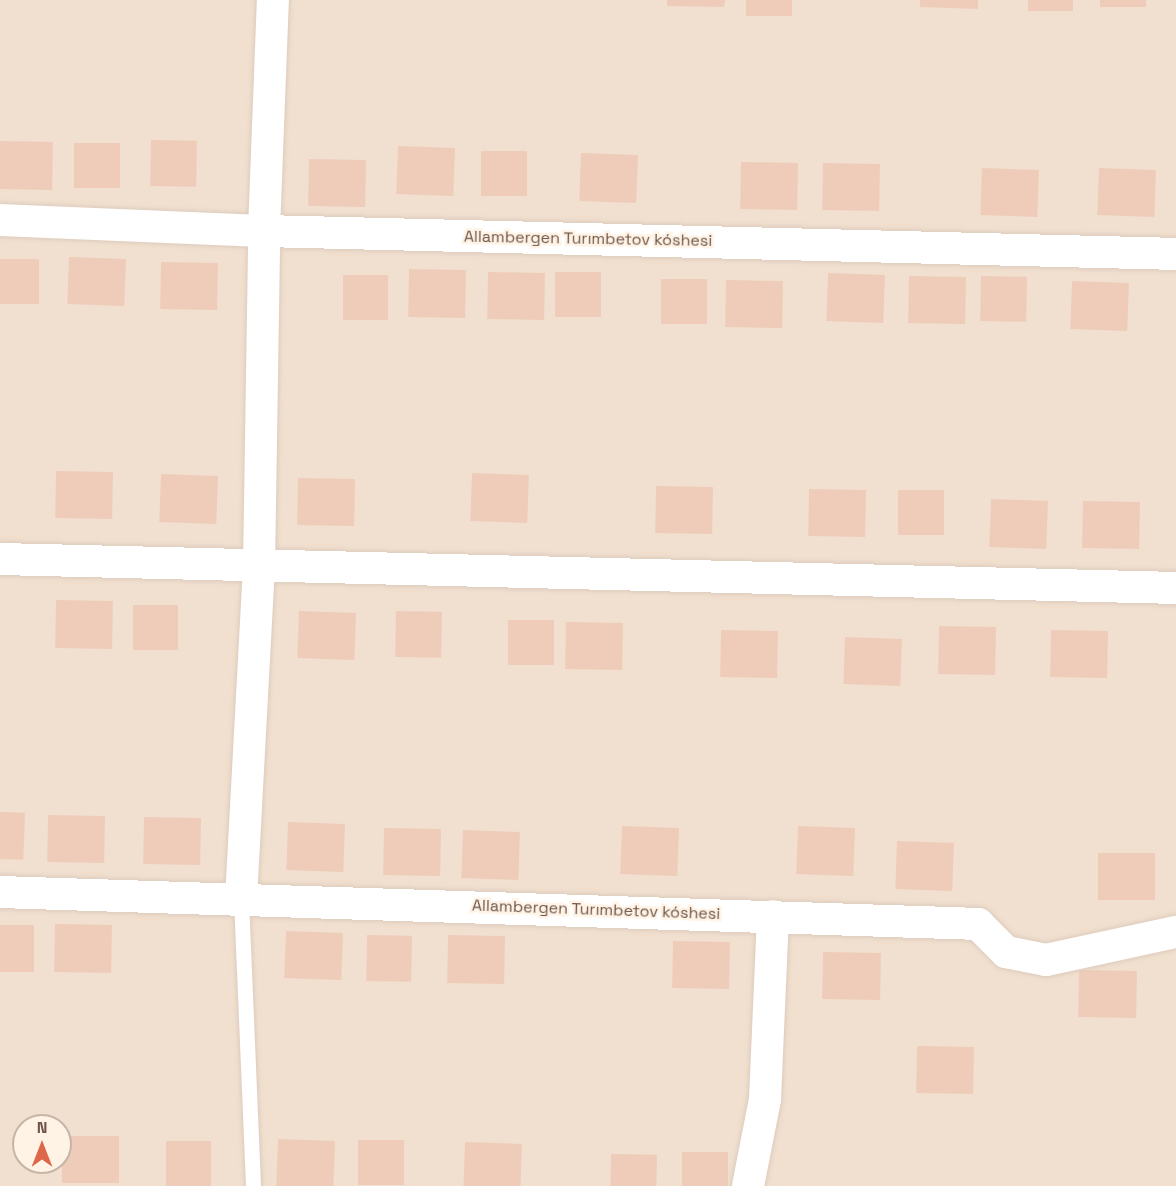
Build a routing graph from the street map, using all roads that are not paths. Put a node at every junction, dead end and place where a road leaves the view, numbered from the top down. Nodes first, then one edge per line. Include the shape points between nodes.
1 (273, 0) edge
2 (0, 220) edge
3 (264, 231) junction
4 (1176, 254) edge
5 (0, 559) edge
6 (260, 567) junction
7 (1176, 588) edge
8 (0, 892) edge
9 (241, 899) junction
10 (773, 916) junction
11 (1176, 932) edge
12 (253, 1186) edge
13 (748, 1186) edge

1 - 3 street
2 - 3 street, Allambergen Turımbetov kóshesi
3 - 4 street, Allambergen Turımbetov kóshesi
3 - 6 street
5 - 6 street
6 - 7 street
6 - 9 street
8 - 9 street, Allambergen Turımbetov kóshesi
9 - 10 street, Allambergen Turımbetov kóshesi
9 - 12 lane
10 - 11 street, Allambergen Turımbetov kóshesi via 978,924 1006,952 1046,960
10 - 13 street via 765,1099

